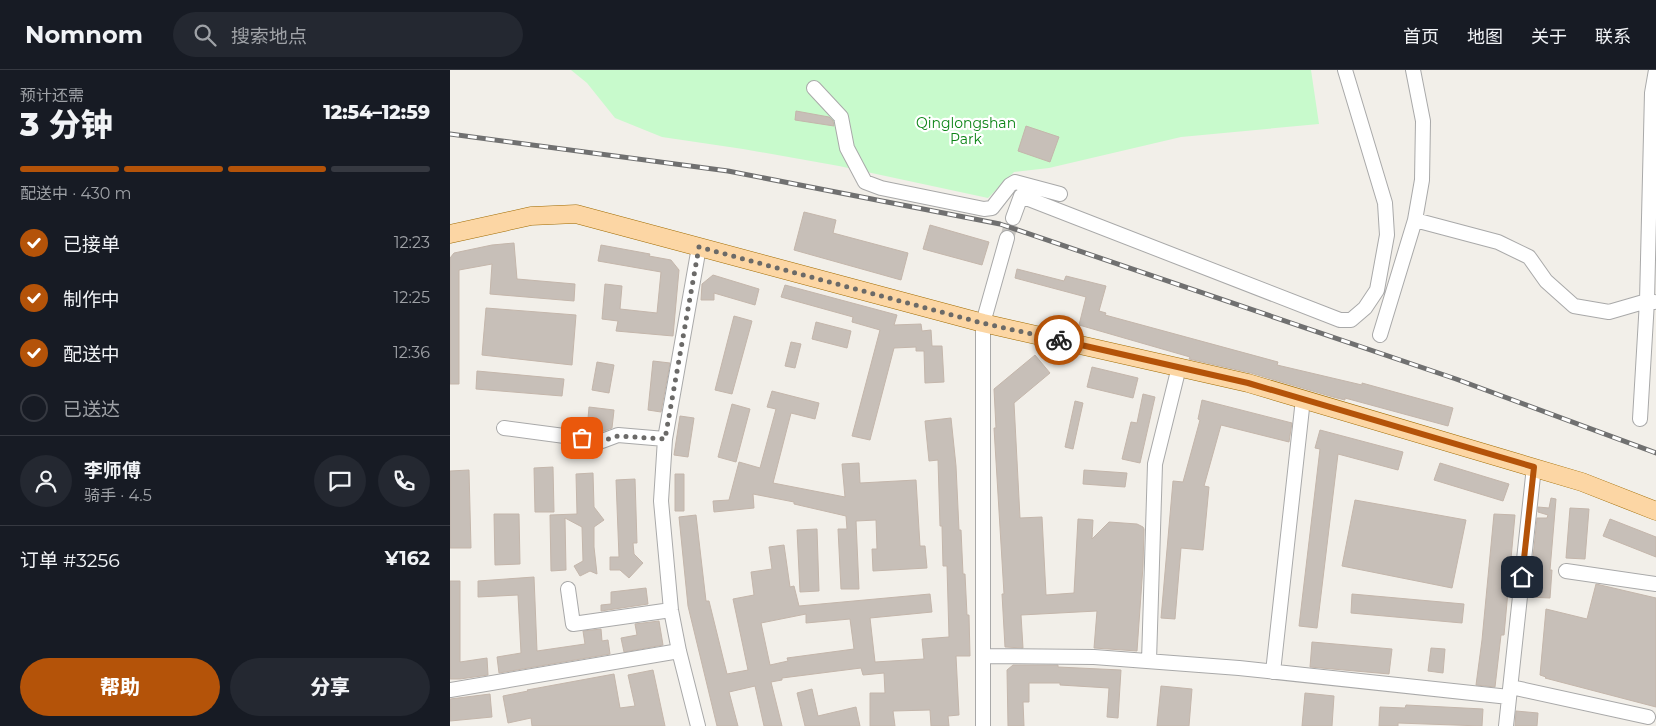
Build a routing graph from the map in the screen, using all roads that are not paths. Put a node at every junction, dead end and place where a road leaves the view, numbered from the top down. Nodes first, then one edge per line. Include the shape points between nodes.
1 (1345, 70) edge
2 (1413, 70) edge
3 (1656, 70) edge
4 (814, 88) dead end
5 (1060, 194) dead end
6 (1014, 218) tunnel mouth
7 (1416, 220) junction
8 (450, 234) edge
9 (1007, 238) tunnel mouth
10 (699, 247) junction
11 (1652, 302) edge
12 (982, 323) junction
13 (1380, 335) dead end
14 (1179, 367) junction
15 (1303, 399) junction
16 (1640, 419) dead end
17 (504, 428) dead end
18 (665, 439) junction
19 (1534, 467) junction
20 (1656, 511) edge
21 (1566, 571) dead end
22 (1656, 584) edge
23 (568, 589) dead end
24 (672, 610) junction
25 (679, 651) junction
26 (983, 656) junction
27 (1150, 661) junction
28 (1273, 672) junction
29 (450, 690) edge
30 (1510, 692) junction
31 (1648, 717) dead end
32 (698, 726) edge
33 (983, 726) edge
34 (1506, 726) edge

1 - 6 street via 1385,203 1387,235 1377,290 1365,308 1351,320 1340,320 1021,196
2 - 7 street via 1423,121 1422,180
3 - 11 street via 1651,130
4 - 5 street via 841,117 847,148 865,182 984,209 992,208 1015,182
7 - 11 street via 1498,242 1529,257 1546,282 1574,306 1609,312
7 - 13 street
8 - 10 main road via 531,216 576,214
9 - 12 street
10 - 12 main road
10 - 18 street
11 - 16 street
12 - 14 main road
12 - 26 street
14 - 15 main road
14 - 27 street via 1155,464
15 - 19 main road
15 - 28 street
17 - 18 street via 602,441 618,436
18 - 24 street via 661,501
19 - 20 main road
19 - 30 street
21 - 22 street
23 - 24 street via 573,624
24 - 25 street
25 - 29 street
25 - 32 street
26 - 27 street
26 - 33 street
27 - 28 street
28 - 30 street
30 - 31 street
30 - 34 street

